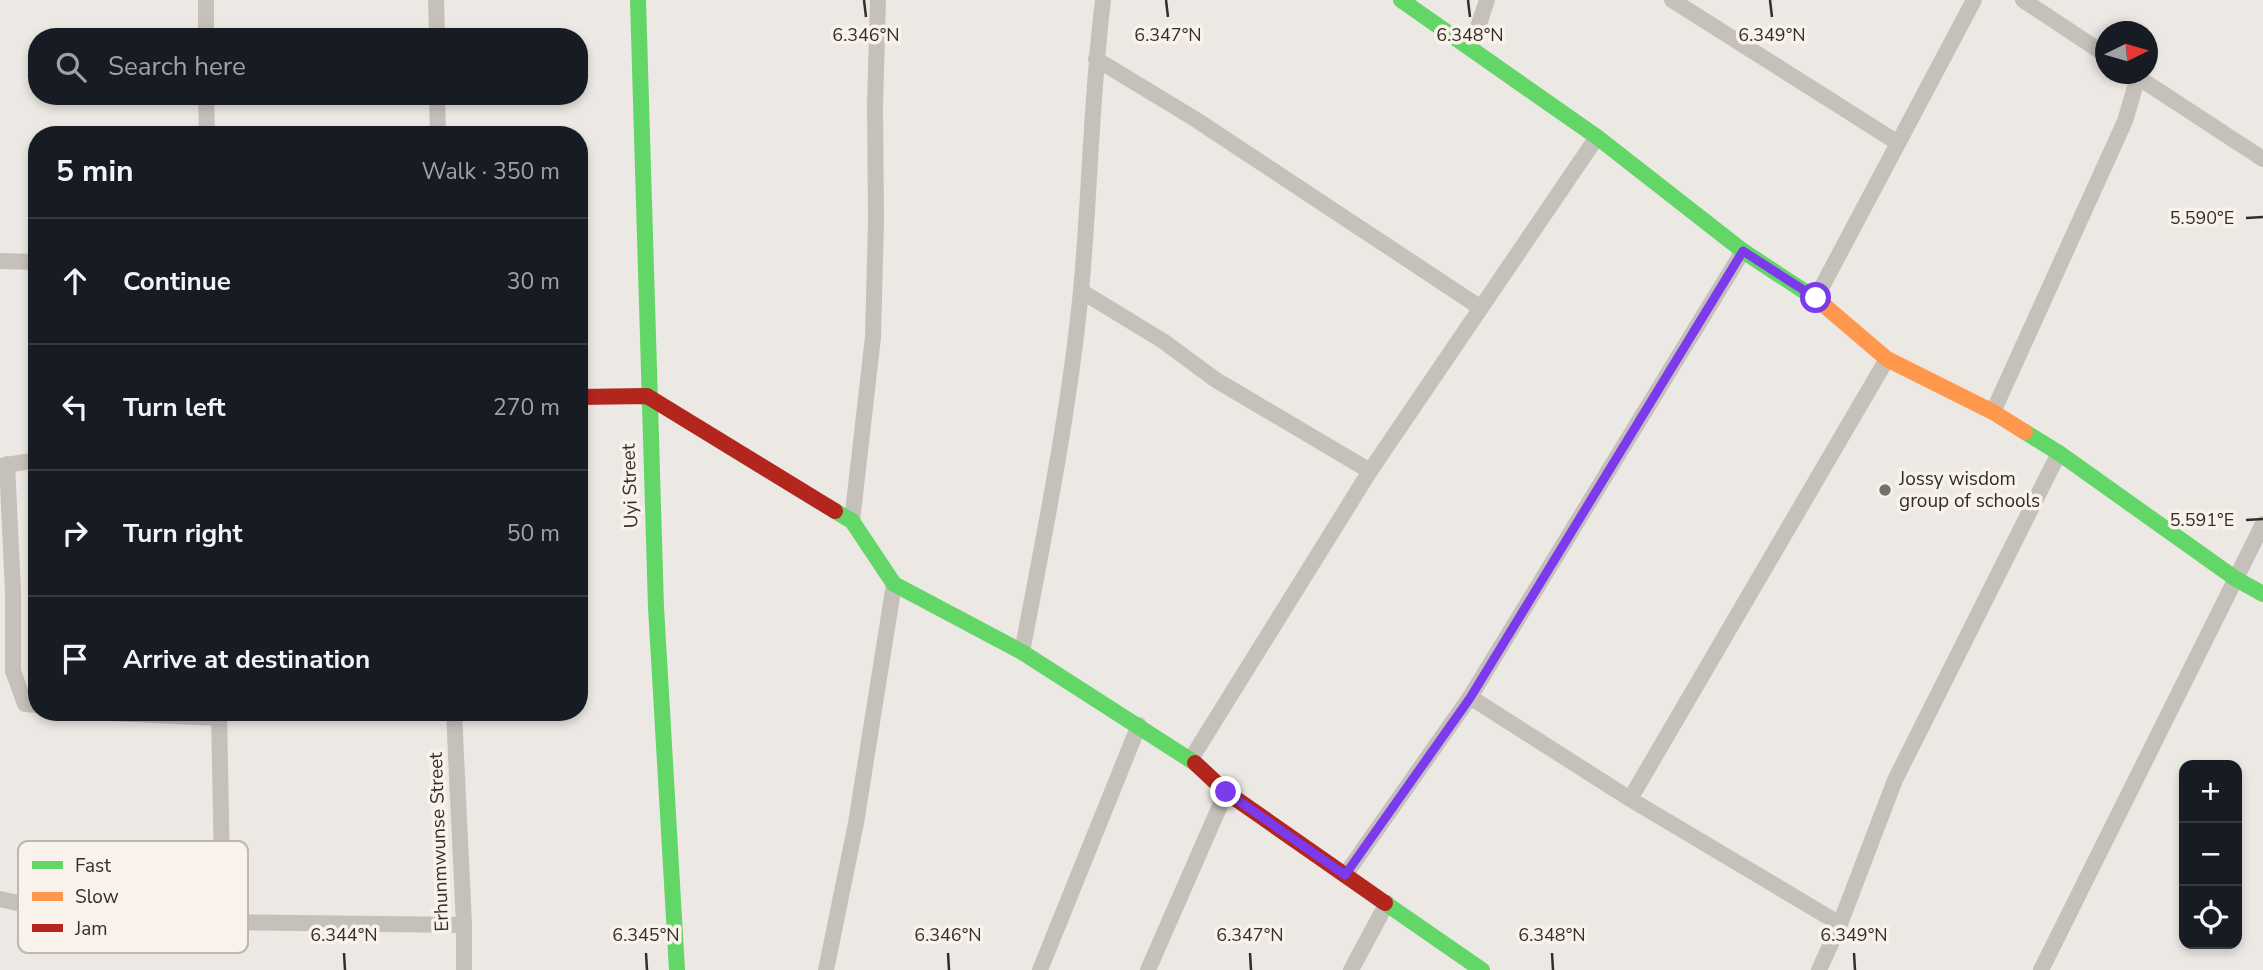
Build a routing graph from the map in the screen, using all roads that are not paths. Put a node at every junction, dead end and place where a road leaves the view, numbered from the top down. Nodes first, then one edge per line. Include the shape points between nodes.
1 (206, 0) edge
2 (436, 0) edge
3 (638, 0) edge
4 (878, 0) edge
5 (1103, 0) edge
6 (1401, 0) edge
7 (1487, 0) edge
8 (1672, 0) edge
9 (1974, 0) edge
10 (2023, 0) edge
11 (206, 28) edge
12 (437, 28) edge
13 (1471, 48) junction
14 (2095, 48) edge
15 (1096, 59) junction
16 (2133, 84) edge
17 (2149, 84) edge
18 (206, 105) edge
19 (438, 105) edge
20 (207, 126) edge
21 (438, 126) edge
22 (1597, 137) junction
23 (1898, 143) junction
24 (2263, 159) edge
25 (1743, 251) junction
26 (0, 261) edge
27 (28, 262) edge
28 (1080, 291) junction
29 (1816, 298) junction
30 (1481, 308) junction
31 (1887, 359) junction
32 (647, 396) junction
33 (588, 397) edge
34 (1993, 412) junction
35 (2059, 453) junction
36 (28, 461) edge
37 (4, 465) edge
38 (1370, 471) junction
39 (852, 521) junction
40 (2263, 524) edge
41 (2236, 579) junction
42 (894, 584) junction
43 (2263, 594) edge
44 (1022, 652) junction
45 (1470, 698) junction
46 (28, 704) edge
47 (219, 721) edge
48 (454, 721) edge
49 (1139, 725) junction
50 (1191, 759) junction
51 (1226, 792) junction
52 (1630, 799) junction
53 (221, 841) edge
54 (1345, 875) junction
55 (0, 899) edge
56 (18, 903) edge
57 (1387, 903) junction
58 (248, 922) edge
59 (1840, 924) junction
60 (464, 925) junction
61 (464, 970) edge
62 (677, 970) edge
63 (826, 970) edge
64 (1040, 970) edge
65 (1148, 970) edge
66 (1351, 970) edge
67 (1482, 970) edge
68 (1818, 970) edge
69 (2040, 970) edge

1 - 11 street
2 - 12 street
3 - 32 street, Uyi Street
4 - 39 street via 873,337
5 - 15 street
6 - 13 street
7 - 13 street
8 - 23 street
9 - 23 street
10 - 14 street
13 - 22 street
15 - 28 street
15 - 30 street
16 - 34 street via 2125,121
17 - 24 street
18 - 20 street
19 - 21 street
22 - 25 street
22 - 30 street
23 - 29 street
25 - 29 street
25 - 45 street
26 - 27 street
28 - 38 street via 1163,341 1216,380
28 - 44 street via 1055,481
29 - 31 street
30 - 38 street
31 - 34 street
31 - 52 street
32 - 33 street
32 - 39 street
32 - 62 street, Uyi Street via 663,780
34 - 35 street
35 - 41 street
35 - 59 street via 1895,780
36 - 37 street
37 - 46 street via 13,590 13,671
38 - 50 street
39 - 42 street
40 - 41 street
41 - 43 street
41 - 69 street
42 - 44 street
42 - 63 street via 856,823
44 - 49 street
45 - 52 street
45 - 54 street
47 - 53 street
48 - 60 street, Erhunmwunse Street
49 - 50 street
49 - 64 street
50 - 51 street
51 - 54 street
51 - 65 street
52 - 59 street
54 - 57 street
55 - 56 street
57 - 66 street
57 - 67 street
58 - 60 street
59 - 68 street
60 - 61 street, Erhunmwunse Street

